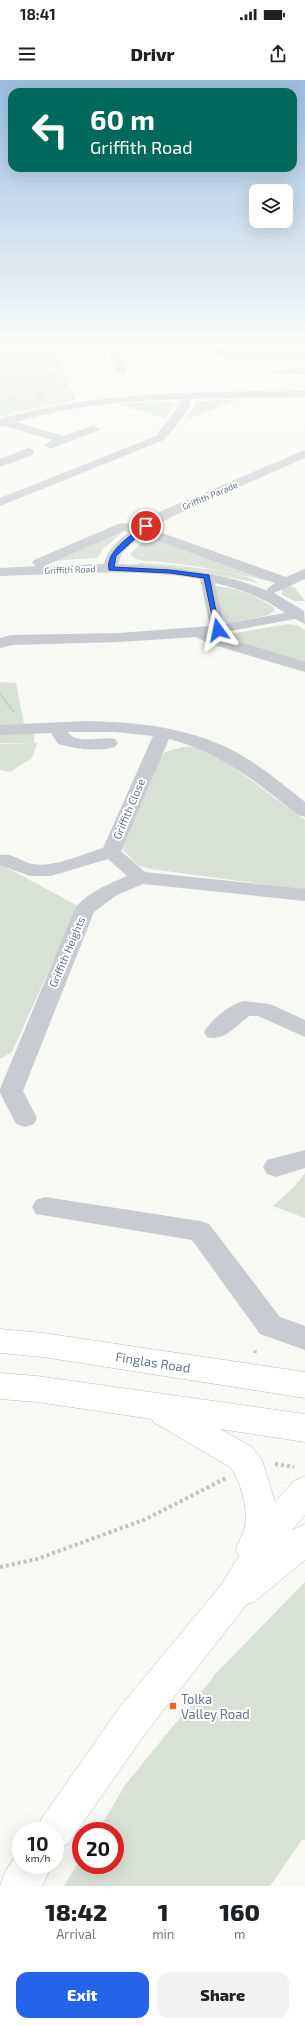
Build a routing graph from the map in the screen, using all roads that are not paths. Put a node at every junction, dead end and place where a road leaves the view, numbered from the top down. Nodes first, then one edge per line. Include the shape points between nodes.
1 (32, 431) edge
2 (87, 431) edge
3 (166, 431) edge
4 (63, 440) junction
5 (47, 446) dead end
6 (28, 452) dead end
7 (0, 454) edge
8 (305, 454) edge
9 (12, 458) junction
10 (0, 462) edge
11 (0, 502) edge
12 (141, 530) junction
13 (39, 563) dead end
14 (111, 569) junction
15 (0, 572) edge
16 (305, 573) edge
17 (207, 577) junction
18 (286, 582) junction
19 (264, 593) junction
20 (302, 617) edge
21 (218, 630) junction
22 (199, 632) junction
23 (0, 643) edge
24 (305, 667) edge
25 (57, 728) junction
26 (12, 729) edge
27 (163, 732) junction
28 (109, 743) dead end
29 (305, 811) edge
30 (110, 852) junction
31 (6, 860) dead end
32 (140, 878) junction
33 (305, 895) edge
34 (305, 1029) edge
35 (215, 1032) dead end
36 (25, 1118) dead end
37 (305, 1159) edge
38 (276, 1167) dead end
39 (45, 1207) dead end
40 (305, 1338) edge
41 (0, 1341) edge
42 (305, 1385) edge
43 (0, 1386) edge
44 (155, 1407) junction
45 (305, 1428) edge
46 (305, 1491) edge
47 (305, 1540) edge
48 (233, 1597) junction
49 (61, 1822) edge
50 (27, 1874) edge
51 (19, 1886) edge

1 - 4 street
2 - 4 street
3 - 11 street via 160,438 112,459
4 - 5 street
6 - 9 street
7 - 9 street
8 - 12 street, Griffith Parade via 166,514
9 - 10 street
12 - 13 street via 123,527
12 - 14 street, Griffith Parade via 114,556
12 - 18 street
14 - 15 street, Griffith Road
14 - 17 street, Griffith Road
16 - 18 street
17 - 19 street, Griffith Road via 234,582
17 - 21 street
18 - 19 street
19 - 20 street, Griffith Road
20 - 21 street, Griffith Road
21 - 22 street, Griffith Road
22 - 23 street, Griffith Road via 11,640
22 - 24 street via 215,640
25 - 26 street
25 - 27 street via 134,727
25 - 28 street via 64,740 73,743
27 - 29 street via 226,754 252,770
27 - 30 street, Griffith Close
30 - 31 street, Griffith Close via 50,870 30,870
30 - 32 street
32 - 33 street, Griffith Heights
32 - 36 street, Griffith Heights via 110,891 85,909 11,1090
34 - 35 street via 262,1009 244,1008
37 - 38 street
39 - 40 street via 200,1231 270,1326
41 - 42 main road, Finglas Road via 43,1345
43 - 44 main road
44 - 45 main road
44 - 48 main road via 241,1457 251,1470 259,1496 261,1526
46 - 48 main road via 274,1527
47 - 48 main road
48 - 49 main road via 132,1721
50 - 51 main road

